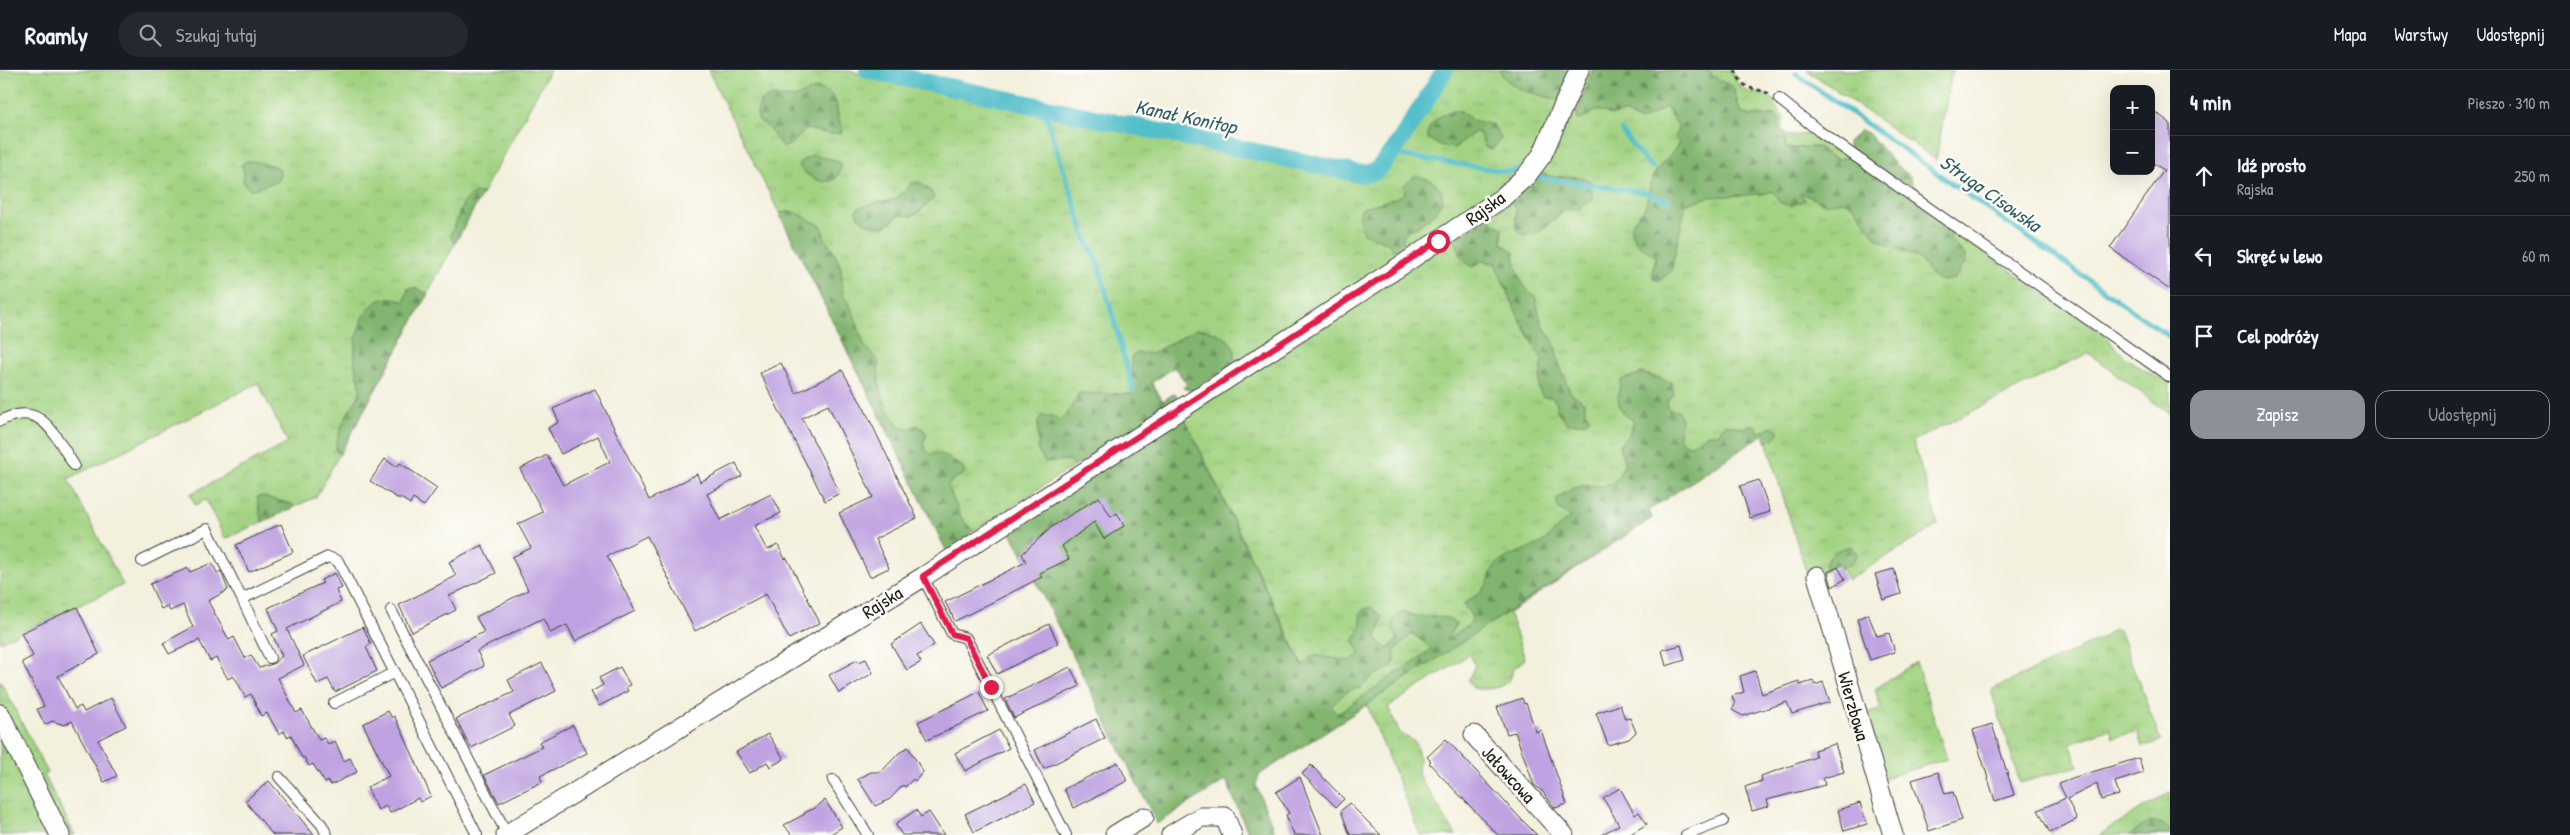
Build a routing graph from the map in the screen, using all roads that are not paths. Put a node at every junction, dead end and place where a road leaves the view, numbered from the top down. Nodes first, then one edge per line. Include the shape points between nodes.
1 (1579, 70) edge
2 (1779, 100) road end
3 (2170, 377) edge
4 (0, 421) edge
5 (74, 465) dead end
6 (142, 561) dead end
7 (923, 576) junction
8 (1817, 576) dead end
9 (242, 600) junction
10 (391, 610) dead end
11 (270, 658) dead end
12 (395, 672) junction
13 (334, 703) dead end
14 (0, 714) edge
15 (1474, 735) dead end
16 (279, 777) dead end
17 (833, 780) dead end
18 (1144, 817) dead end
19 (1723, 821) dead end
20 (60, 835) edge
21 (327, 835) edge
22 (477, 835) edge
23 (507, 835) edge
24 (868, 835) edge
25 (1066, 835) edge
26 (1115, 835) edge
27 (1171, 835) edge
28 (1232, 835) edge
29 (1564, 835) edge
30 (1686, 835) edge
31 (1893, 835) edge

1 - 7 street, Rajska via 1542,155 1527,175 1502,198
2 - 3 lane
4 - 5 lane via 15,413 29,414 45,421
6 - 9 lane via 207,529
7 - 23 street, Rajska
7 - 25 lane via 952,634 966,638
8 - 31 street, Wierzbowa
9 - 11 lane
9 - 12 lane via 328,557 338,561
10 - 23 lane
12 - 13 lane
12 - 22 lane
14 - 20 street
15 - 29 street, Jałowcowa
16 - 21 lane via 322,825
17 - 24 lane
18 - 26 street
19 - 30 lane
27 - 28 street via 1201,817 1225,817

